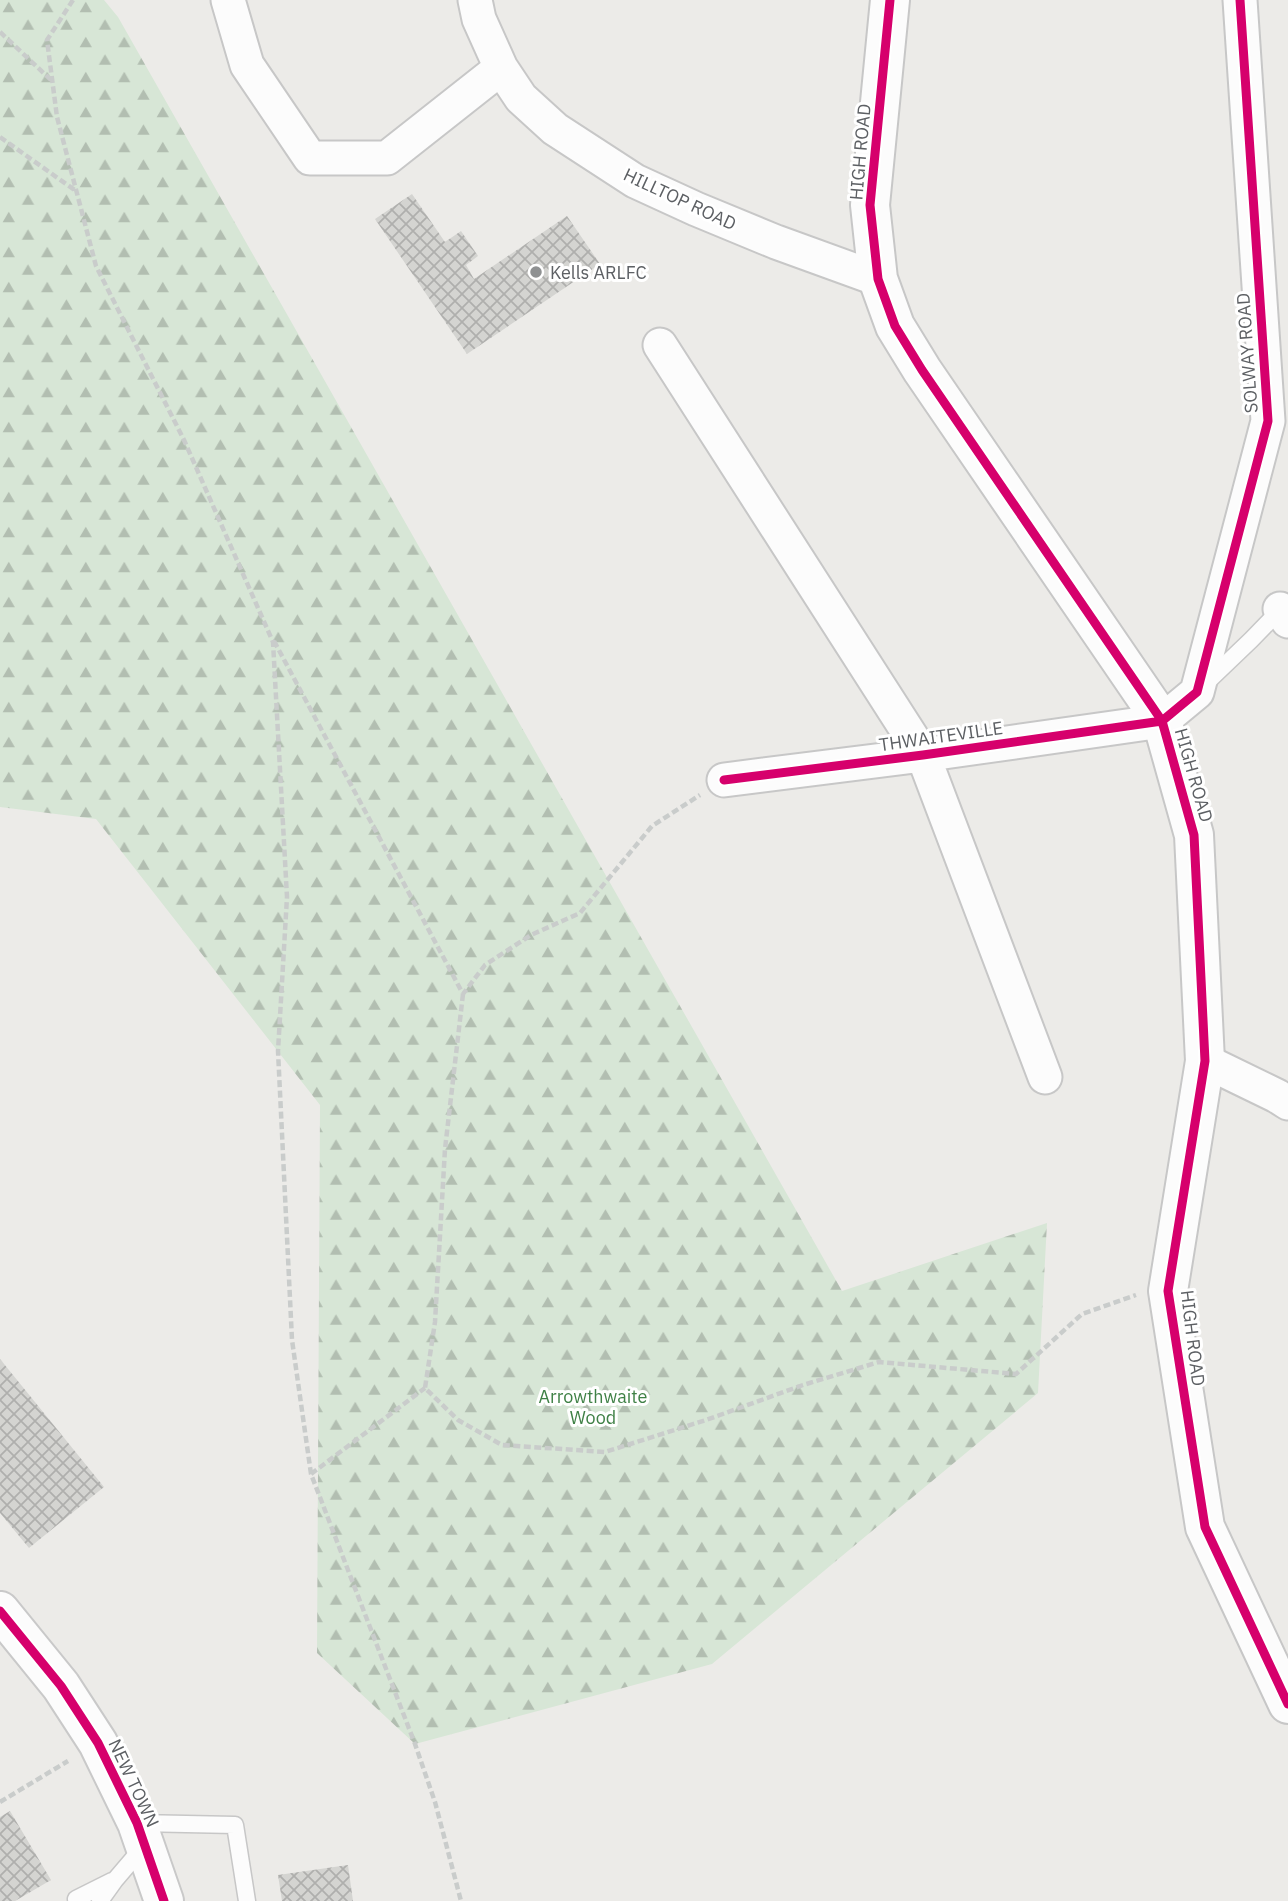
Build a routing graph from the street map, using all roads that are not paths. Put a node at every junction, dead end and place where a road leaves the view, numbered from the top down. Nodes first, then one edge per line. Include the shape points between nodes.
1 (228, 0) edge
2 (475, 0) edge
3 (890, 0) edge
4 (1240, 0) edge
5 (501, 68) junction
6 (878, 279) junction
7 (660, 345) dead end
8 (1285, 611) edge
9 (1197, 692) junction
10 (1162, 721) junction
11 (923, 755) junction
12 (724, 780) road end
13 (1205, 1061) junction
14 (1045, 1077) dead end
15 (1288, 1103) edge
16 (0, 1611) edge
17 (1288, 1704) edge
18 (141, 1834) junction
19 (115, 1880) junction
20 (76, 1899) dead end
21 (100, 1901) edge
22 (164, 1901) edge
23 (247, 1901) edge

1 - 5 street via 247,65 310,158 387,158
2 - 5 street, HILLTOP ROAD
3 - 6 street, HIGH ROAD via 870,205
4 - 9 street, SOLWAY ROAD via 1268,421
5 - 6 street, HILLTOP ROAD via 522,98 555,129 635,181 776,242
6 - 10 street, HIGH ROAD via 895,326 922,370
7 - 11 street, THWAITEVILLE
8 - 9 lane
9 - 10 street
10 - 11 street, THWAITEVILLE
10 - 13 street, HIGH ROAD via 1194,835
11 - 12 street, THWAITEVILLE
11 - 14 street, THWAITEVILLE
13 - 15 street
13 - 17 street, HIGH ROAD via 1168,1291 1205,1527
16 - 18 street, NEW TOWN via 61,1685 98,1743
18 - 19 lane
18 - 22 street, NEW TOWN
18 - 23 lane via 235,1825
19 - 20 lane
19 - 21 lane

